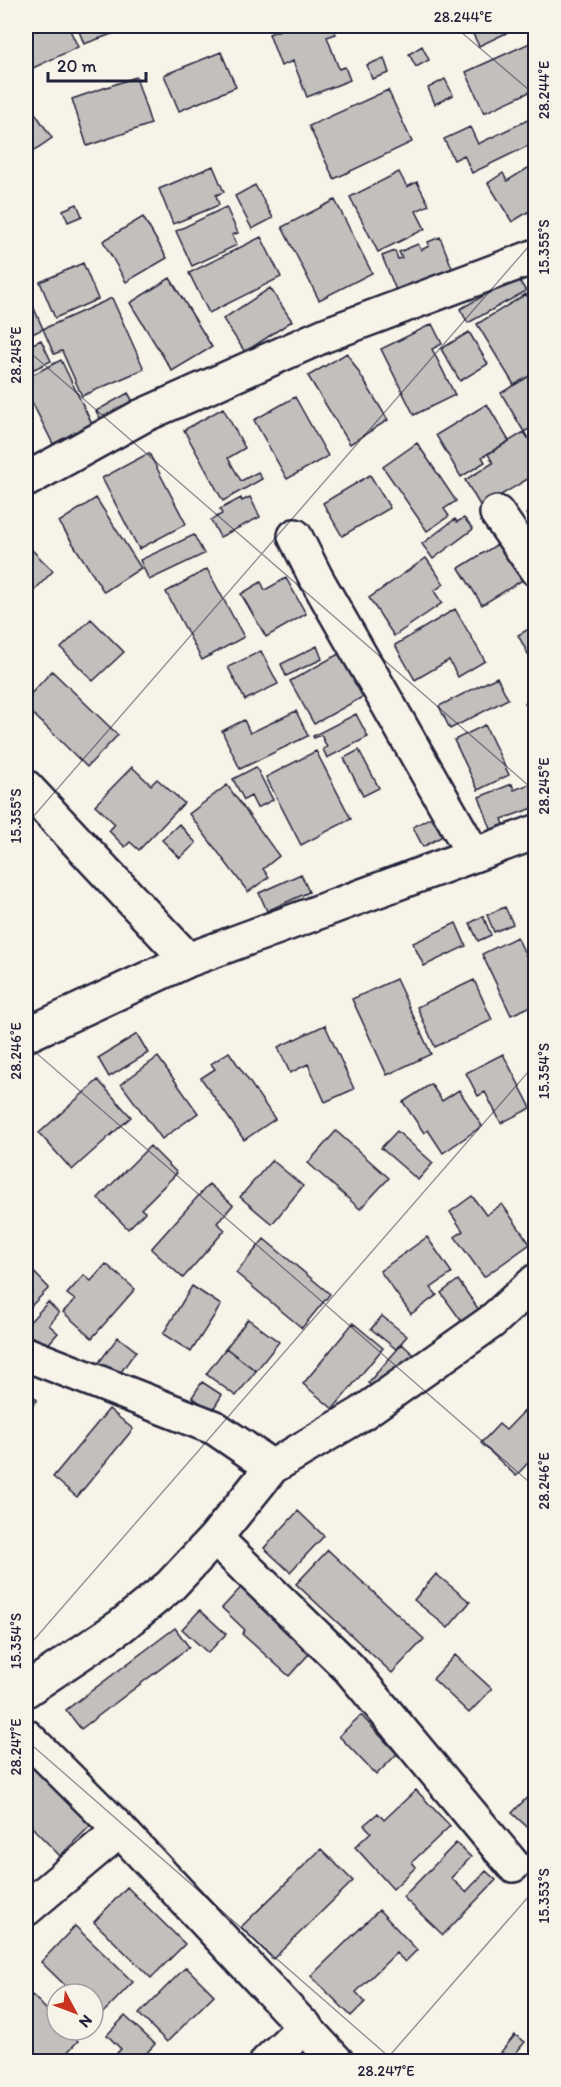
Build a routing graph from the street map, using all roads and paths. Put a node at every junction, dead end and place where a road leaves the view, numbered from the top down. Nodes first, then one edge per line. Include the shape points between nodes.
1 (536, 256) edge
2 (26, 480) edge
3 (497, 513) dead end
4 (295, 536) dead end
5 (536, 569) edge
6 (26, 787) edge
7 (536, 832) edge
8 (474, 855) junction
9 (188, 960) junction
10 (26, 1035) edge
11 (536, 1281) edge
12 (26, 1354) edge
13 (272, 1467) junction
14 (215, 1538) junction
15 (26, 1690) edge
16 (26, 1736) edge
17 (120, 1830) junction
18 (513, 1865) dead end
19 (26, 1909) edge
20 (305, 2026) junction
21 (267, 2061) edge
22 (337, 2061) edge

1 - 2 street via 314,340 142,416
3 - 5 street
4 - 8 street
6 - 9 street
7 - 8 street
8 - 9 street
9 - 10 street
11 - 13 street via 491,1322 389,1395
12 - 13 street via 215,1428
13 - 14 street
14 - 15 street via 170,1586 121,1626
14 - 18 street via 350,1668
16 - 17 street
17 - 19 street
17 - 20 street
20 - 21 street
20 - 22 street

